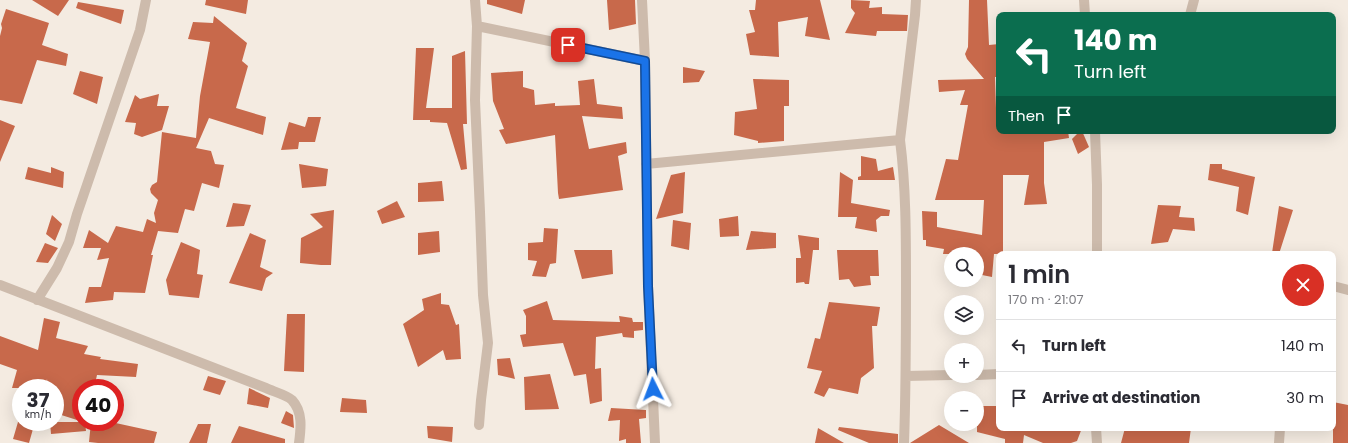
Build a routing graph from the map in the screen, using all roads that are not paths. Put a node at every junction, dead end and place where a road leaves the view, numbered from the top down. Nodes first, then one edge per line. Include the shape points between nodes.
1 (146, 0) edge
2 (474, 0) edge
3 (642, 0) edge
4 (916, 0) edge
5 (1084, 0) edge
6 (1194, 0) edge
7 (1085, 12) edge
8 (1191, 12) edge
9 (477, 26) junction
10 (645, 61) junction
11 (1095, 134) edge
12 (900, 140) junction
13 (646, 164) junction
14 (1097, 251) edge
15 (0, 285) edge
16 (1336, 287) edge
17 (1348, 290) edge
18 (37, 300) junction
19 (996, 374) edge
20 (944, 375) edge
21 (984, 375) edge
22 (906, 376) junction
23 (479, 426) dead end
24 (1096, 431) edge
25 (1280, 431) edge
26 (299, 443) edge
27 (655, 443) edge
28 (904, 443) edge
29 (1097, 443) edge
30 (1279, 443) edge

1 - 18 street via 140,30 70,242
2 - 9 street
3 - 10 street
4 - 12 street
5 - 7 street
6 - 8 street
9 - 10 street
9 - 23 street via 475,100 483,295 488,343
10 - 13 street
11 - 14 street via 1098,185
12 - 13 street
12 - 22 street via 906,231
13 - 27 street
15 - 18 street
16 - 17 street
18 - 26 street via 291,399 300,413
19 - 21 street
20 - 22 street
22 - 28 street
24 - 29 street
25 - 30 street

